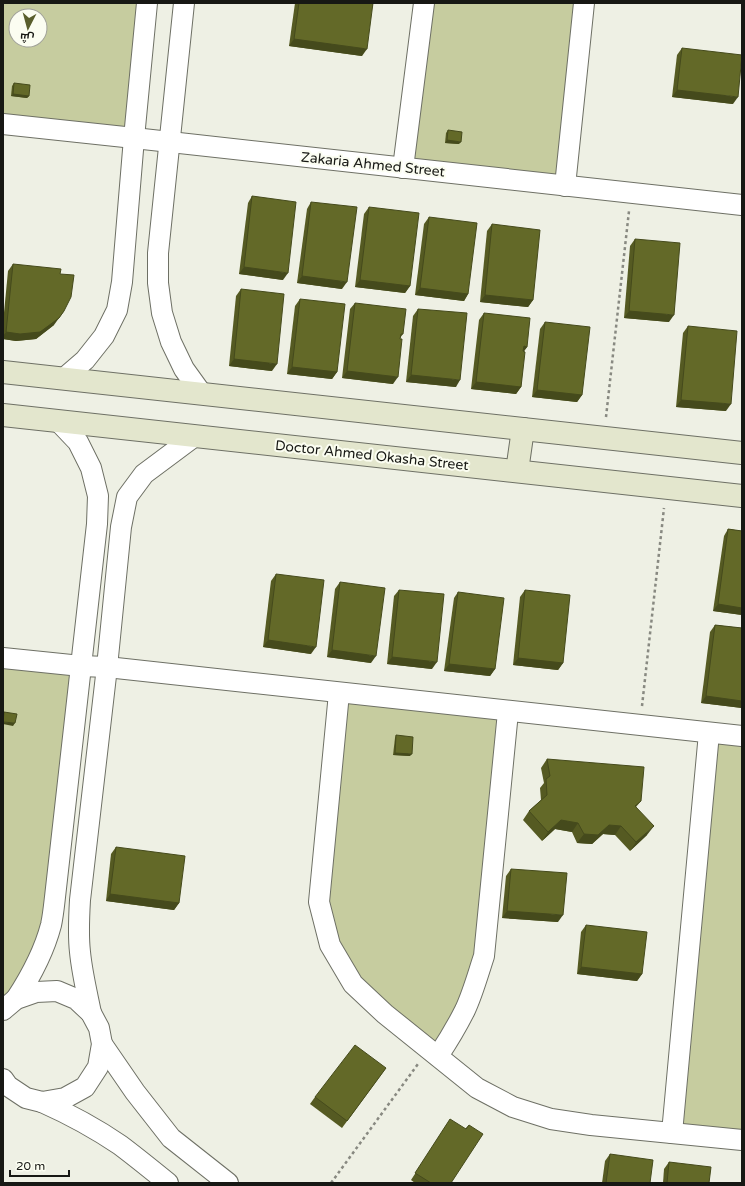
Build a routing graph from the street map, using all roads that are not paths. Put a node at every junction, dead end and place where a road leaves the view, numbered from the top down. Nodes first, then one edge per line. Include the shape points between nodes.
1 (147, 3) edge
2 (184, 3) edge
3 (424, 3) edge
4 (584, 3) edge
5 (3, 124) edge
6 (134, 138) junction
7 (169, 142) junction
8 (403, 168) junction
9 (564, 186) junction
10 (742, 205) edge
11 (3, 372) edge
12 (63, 379) junction
13 (202, 394) junction
14 (3, 415) edge
15 (58, 421) junction
16 (523, 429) junction
17 (195, 436) junction
18 (742, 453) edge
19 (518, 471) junction
20 (742, 496) edge
21 (3, 658) edge
22 (81, 666) junction
23 (107, 668) junction
24 (339, 694) junction
25 (508, 712) junction
26 (709, 733) junction
27 (742, 736) edge
28 (7, 1008) edge
29 (92, 1013) junction
30 (102, 1044) junction
31 (433, 1052) junction
32 (3, 1079) edge
33 (3, 1094) edge
34 (34, 1100) junction
35 (672, 1132) junction
36 (742, 1140) edge
37 (168, 1183) edge
38 (228, 1183) edge

1 - 6 street
2 - 7 street
3 - 8 street
4 - 9 street
5 - 6 street, Zakaria Ahmed Street
6 - 7 street, Zakaria Ahmed Street
6 - 12 street via 122,282 117,310 104,336 86,360
7 - 8 street, Zakaria Ahmed Street
7 - 13 street via 158,253 158,283 162,313 171,342 184,369
8 - 9 street, Zakaria Ahmed Street
9 - 10 street, Zakaria Ahmed Street
11 - 12 street
12 - 13 street
13 - 16 street
14 - 15 street, Doctor Ahmed Okasha Street
15 - 17 street, Doctor Ahmed Okasha Street
15 - 22 street via 78,442 91,468 98,496
16 - 18 street
16 - 19 street
17 - 19 street, Doctor Ahmed Okasha Street
17 - 23 street via 144,474 127,497 121,527
19 - 20 street, Doctor Ahmed Okasha Street
21 - 22 street
22 - 23 street
22 - 28 street via 51,924 31,976
23 - 24 street
23 - 29 street via 80,900 80,953
24 - 25 street
24 - 31 street via 319,902 330,946 353,984
25 - 26 street
25 - 31 street via 484,956 466,1009 453,1033
26 - 27 street
26 - 35 street
28 - 29 street via 36,992 57,991 76,999
29 - 30 street via 99,1028
30 - 34 street via 98,1067 85,1086 65,1098
30 - 38 street via 135,1092 172,1138
31 - 35 street via 477,1088 513,1107 551,1119
32 - 34 street via 8,1086
33 - 34 street
34 - 37 street via 69,1114 95,1129 120,1145
35 - 36 street

